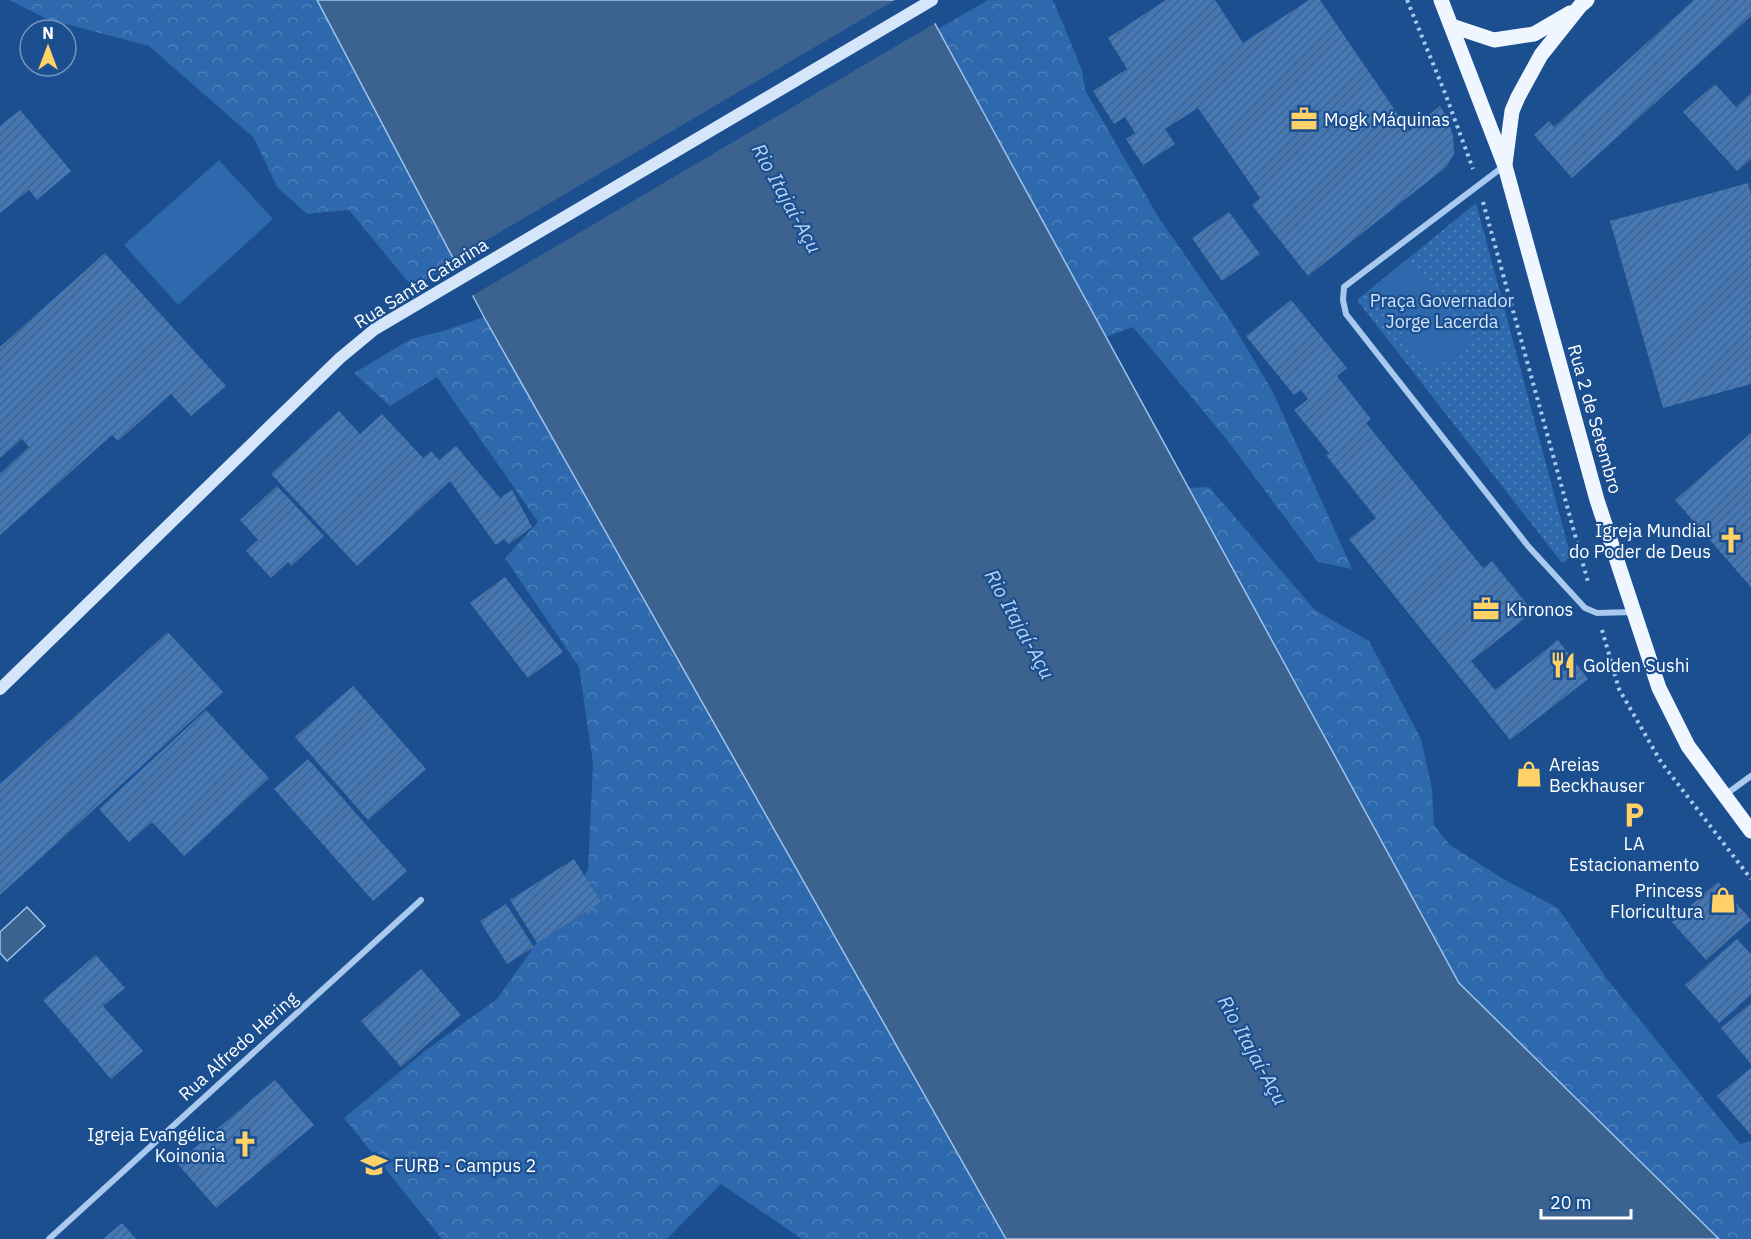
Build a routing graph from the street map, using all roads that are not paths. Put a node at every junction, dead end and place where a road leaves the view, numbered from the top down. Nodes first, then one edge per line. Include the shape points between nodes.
1 (932, 0) edge
2 (1441, 0) edge
3 (1584, 3) edge
4 (1452, 26) junction
5 (1504, 166) junction
6 (1634, 612) junction
7 (0, 688) edge
8 (1751, 776) edge
9 (1724, 795) junction
10 (1751, 831) edge
11 (421, 900) dead end
12 (49, 1239) edge

1 - 7 main road, Rua Santa Catarina via 375,329 340,358
2 - 4 main road, Rua 2 de Setembro
3 - 4 main road via 1534,34 1494,39
3 - 5 main road via 1541,54 1518,97 1512,111
4 - 5 main road, Rua 2 de Setembro
5 - 6 main road, Rua 2 de Setembro via 1597,500
5 - 6 street via 1344,287 1346,314 1528,546 1585,608 1597,613
6 - 9 main road, Rua 2 de Setembro via 1659,688 1688,746
8 - 9 street
9 - 10 main road, Rua 2 de Setembro
11 - 12 street, Rua Alfredo Hering

